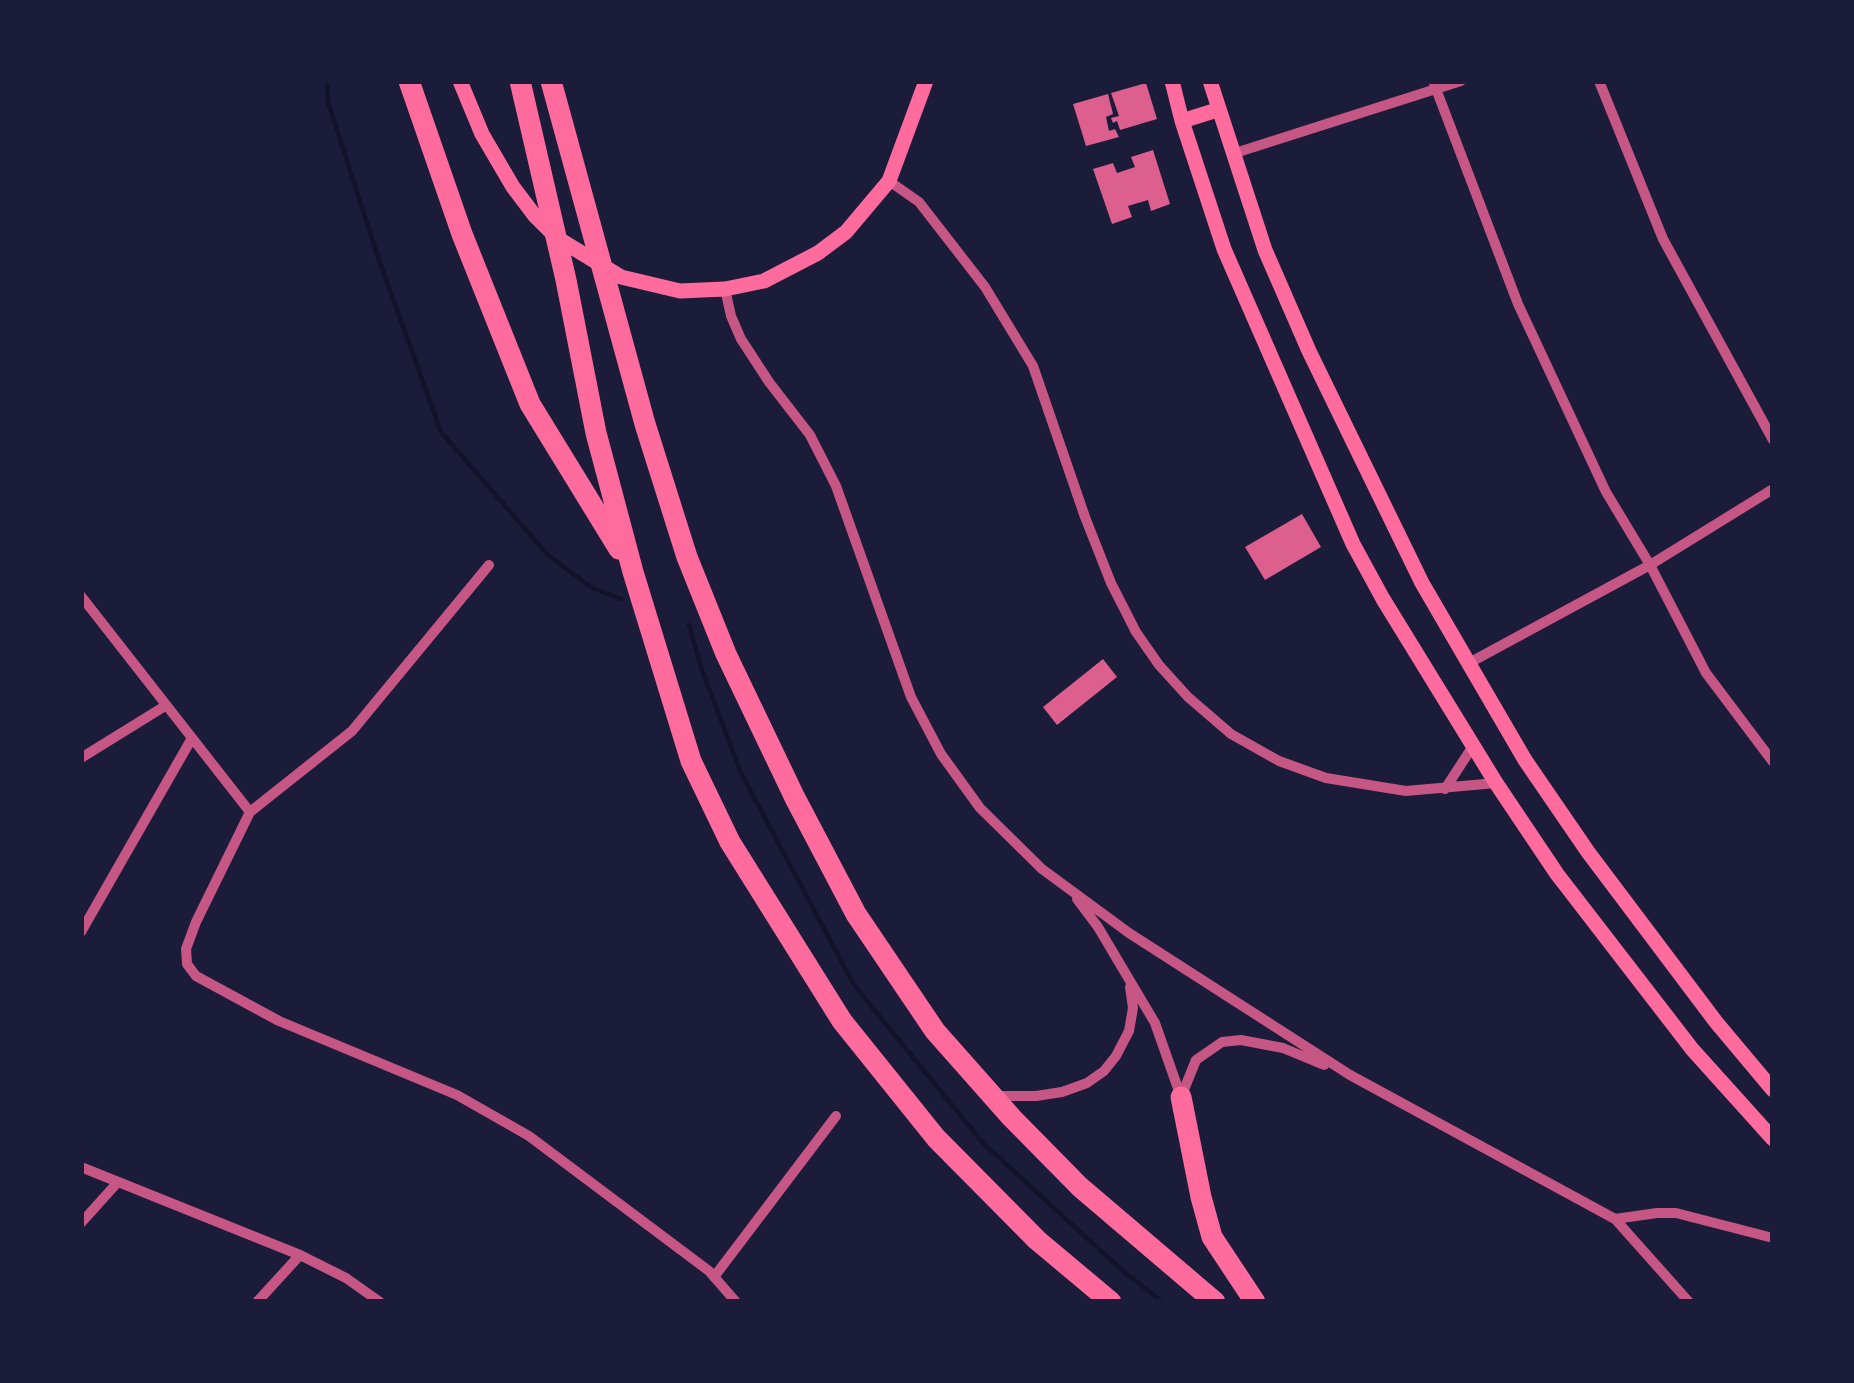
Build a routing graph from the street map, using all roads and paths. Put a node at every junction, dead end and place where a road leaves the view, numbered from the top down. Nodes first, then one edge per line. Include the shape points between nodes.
1 (409, 81) edge
2 (460, 81) edge
3 (520, 81) edge
4 (551, 81) edge
5 (926, 81) edge
6 (1172, 81) edge
7 (1210, 81) edge
8 (1461, 81) edge
9 (1599, 81) edge
10 (1435, 85) edge
11 (1217, 110) junction
12 (1182, 121) junction
13 (1232, 154) junction
14 (889, 181) junction
15 (725, 290) junction
16 (1773, 440) edge
17 (1773, 489) edge
18 (489, 565) dead end
19 (1650, 565) junction
20 (633, 572) junction
21 (81, 596) edge
22 (1468, 663) junction
23 (165, 706) junction
24 (192, 738) junction
25 (1473, 746) junction
26 (81, 758) edge
27 (1773, 762) edge
28 (1496, 783) junction
29 (1444, 789) junction
30 (250, 812) junction
31 (1070, 890) junction
32 (81, 932) edge
33 (1129, 978) junction
34 (1350, 1076) junction
35 (1773, 1090) edge
36 (992, 1096) junction
37 (1180, 1097) junction
38 (836, 1116) dead end
39 (1773, 1139) edge
40 (81, 1167) edge
41 (117, 1183) junction
42 (1616, 1220) junction
43 (81, 1222) edge
44 (1773, 1238) edge
45 (300, 1255) junction
46 (714, 1276) junction
47 (257, 1302) edge
48 (380, 1302) edge
49 (736, 1302) edge
50 (1112, 1302) edge
51 (1215, 1302) edge
52 (1255, 1302) edge
53 (1688, 1302) edge

1 - 20 highway via 530,404
2 - 15 main road via 514,187 557,238 621,278 680,291
3 - 20 highway
4 - 36 highway via 645,424 726,654 856,914 935,1031
5 - 14 main road
6 - 12 main road
7 - 11 main road
8 - 10 street
9 - 16 street via 1663,239
10 - 13 street
10 - 19 street via 1518,304 1606,492
11 - 12 main road
11 - 13 main road
12 - 25 main road via 1224,249 1353,544
13 - 22 main road via 1309,351
14 - 15 main road via 818,253 764,281
14 - 29 street via 919,202 1033,366 1112,584 1173,681 1231,734 1279,761 1376,788
15 - 31 street via 741,339 836,486 911,698 940,754 980,808
17 - 19 street
18 - 30 street via 352,731
19 - 22 street
19 - 27 street via 1706,673
20 - 50 highway via 691,760 730,842 842,1021 937,1138 1037,1240
21 - 23 street
22 - 35 main road via 1588,852
23 - 24 street
23 - 26 street
24 - 30 street
24 - 32 street
25 - 28 main road
25 - 29 street
28 - 29 street
28 - 39 main road via 1647,993
30 - 46 street via 186,949 196,976 529,1136
31 - 33 street
31 - 34 street
33 - 36 street via 1129,1031 1104,1071 1062,1092
33 - 37 street via 1156,1023
34 - 37 street via 1283,1048 1222,1042 1196,1060
34 - 42 street
36 - 51 highway via 1080,1187
37 - 52 highway via 1212,1237
38 - 46 street
40 - 41 street
41 - 43 street
41 - 45 street
42 - 44 street via 1676,1214
42 - 53 street
45 - 47 street
45 - 48 street
46 - 49 street

